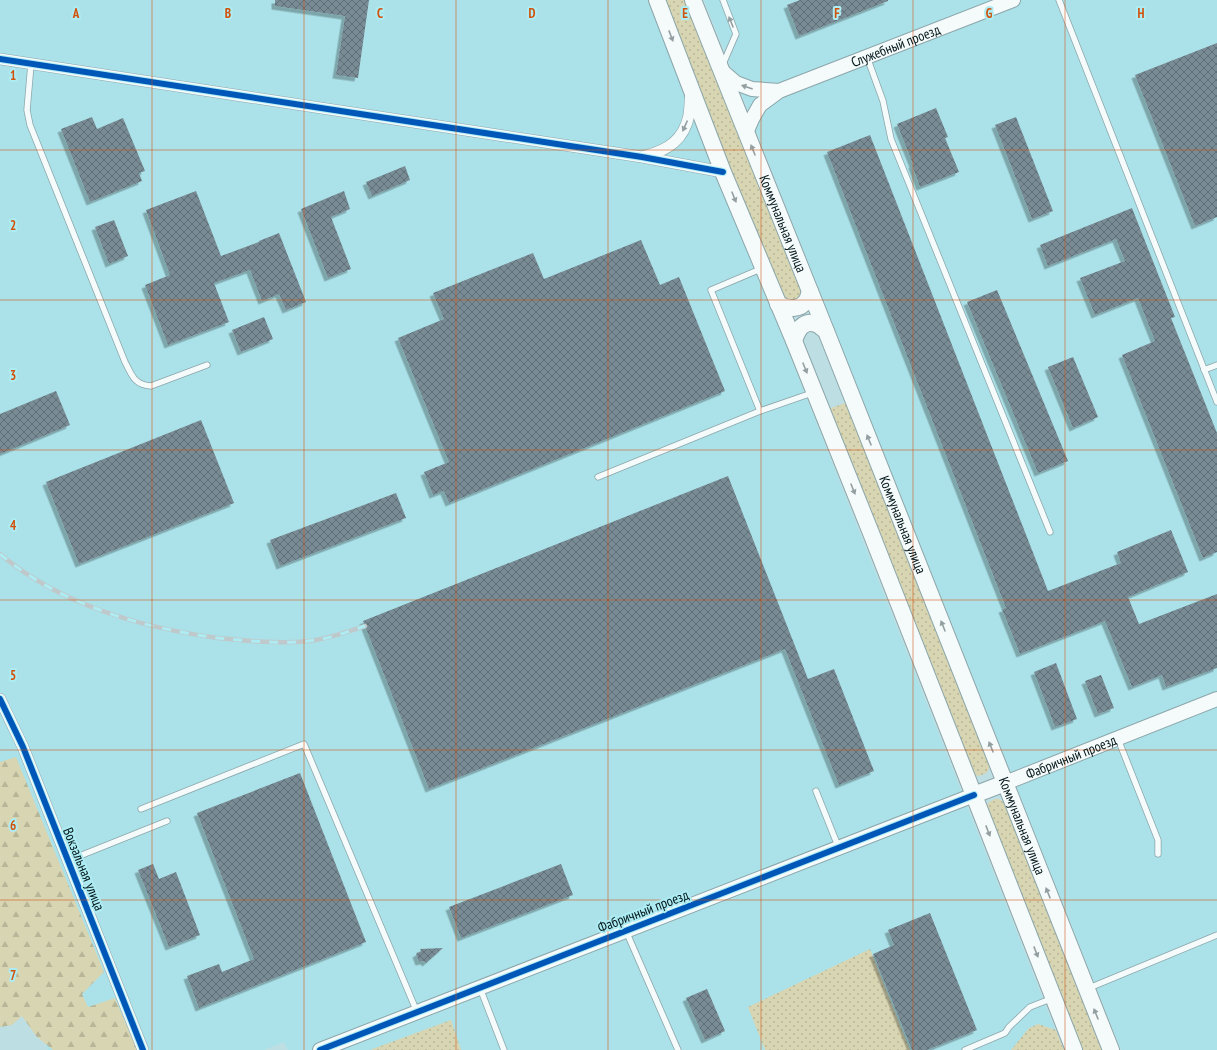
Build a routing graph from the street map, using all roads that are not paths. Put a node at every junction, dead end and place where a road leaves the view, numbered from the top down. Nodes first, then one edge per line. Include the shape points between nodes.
1 (657, 0) edge
2 (693, 0) edge
3 (723, 0) edge
4 (1012, 0) edge
5 (1060, 0) edge
6 (866, 57) junction
7 (0, 59) edge
8 (31, 64) junction
9 (720, 69) junction
10 (691, 88) junction
11 (779, 92) junction
12 (746, 133) junction
13 (642, 157) junction
14 (723, 172) junction
15 (763, 268) junction
16 (810, 291) junction
17 (778, 304) junction
18 (826, 331) junction
19 (794, 341) junction
20 (206, 365) dead end
21 (1217, 365) edge
22 (1204, 370) junction
23 (815, 392) junction
24 (1217, 402) edge
25 (760, 411) junction
26 (598, 477) dead end
27 (1050, 532) dead end
28 (0, 699) edge
29 (1217, 699) edge
30 (1118, 739) junction
31 (1005, 783) junction
32 (816, 791) dead end
33 (974, 795) junction
34 (141, 809) dead end
35 (167, 821) dead end
36 (839, 848) junction
37 (1158, 854) dead end
38 (67, 861) junction
39 (626, 931) junction
40 (1217, 934) edge
41 (480, 988) junction
42 (1086, 989) junction
43 (1053, 997) junction
44 (417, 1012) junction
45 (143, 1050) edge
46 (320, 1050) edge
47 (504, 1050) edge
48 (678, 1050) edge
49 (965, 1050) edge
50 (1074, 1050) edge
51 (1111, 1050) edge

1 -> 10 main road
2 - 9 main road, Коммунальная улица
9 -> 3 lane via 736,34
4 - 6 street, Служебный проезд
5 - 22 lane
6 - 11 street, Служебный проезд
6 - 27 lane via 883,101 891,139
7 - 8 street
8 - 13 street
8 - 20 lane via 27,110 30,125 125,362 135,381 143,386 151,386
11 -> 9 street, Служебный проезд via 752,89 736,83
9 - 12 main road, Коммунальная улица
10 -> 13 street via 689,115 685,128 670,146
10 - 14 main road
11 - 12 street, Служебный проезд via 760,104
16 -> 12 main road, Коммунальная улица
13 - 14 street
14 -> 15 main road
15 - 17 main road
15 - 25 lane via 711,290
16 - 17 main road via 807,300 793,309
16 - 18 main road, Коммунальная улица
17 - 19 main road
18 - 19 main road via 816,324 804,324 796,332
31 -> 18 main road, Коммунальная улица
19 -> 23 main road
21 - 22 lane
22 - 24 lane
23 - 25 lane
23 -> 33 main road
25 - 26 lane
28 - 38 street, Вокзальная улица
29 - 30 street, Фабричный проезд
30 - 31 street, Фабричный проезд
30 - 37 lane via 1158,840
31 - 33 main road, Фабричный проезд
42 -> 31 main road, Коммунальная улица
32 - 36 lane
33 - 36 street, Фабричный проезд
33 -> 43 main road
34 - 44 lane via 304,744
35 - 38 lane
36 - 39 street, Фабричный проезд
38 - 45 street, Вокзальная улица
39 - 41 street, Фабричный проезд
39 - 48 lane
40 - 42 lane
41 - 44 street, Фабричный проезд
41 - 47 lane
51 -> 42 main road, Коммунальная улица
43 - 49 lane via 1030,1007 1005,1033
43 - 50 main road
44 - 46 street, Фабричный проезд

